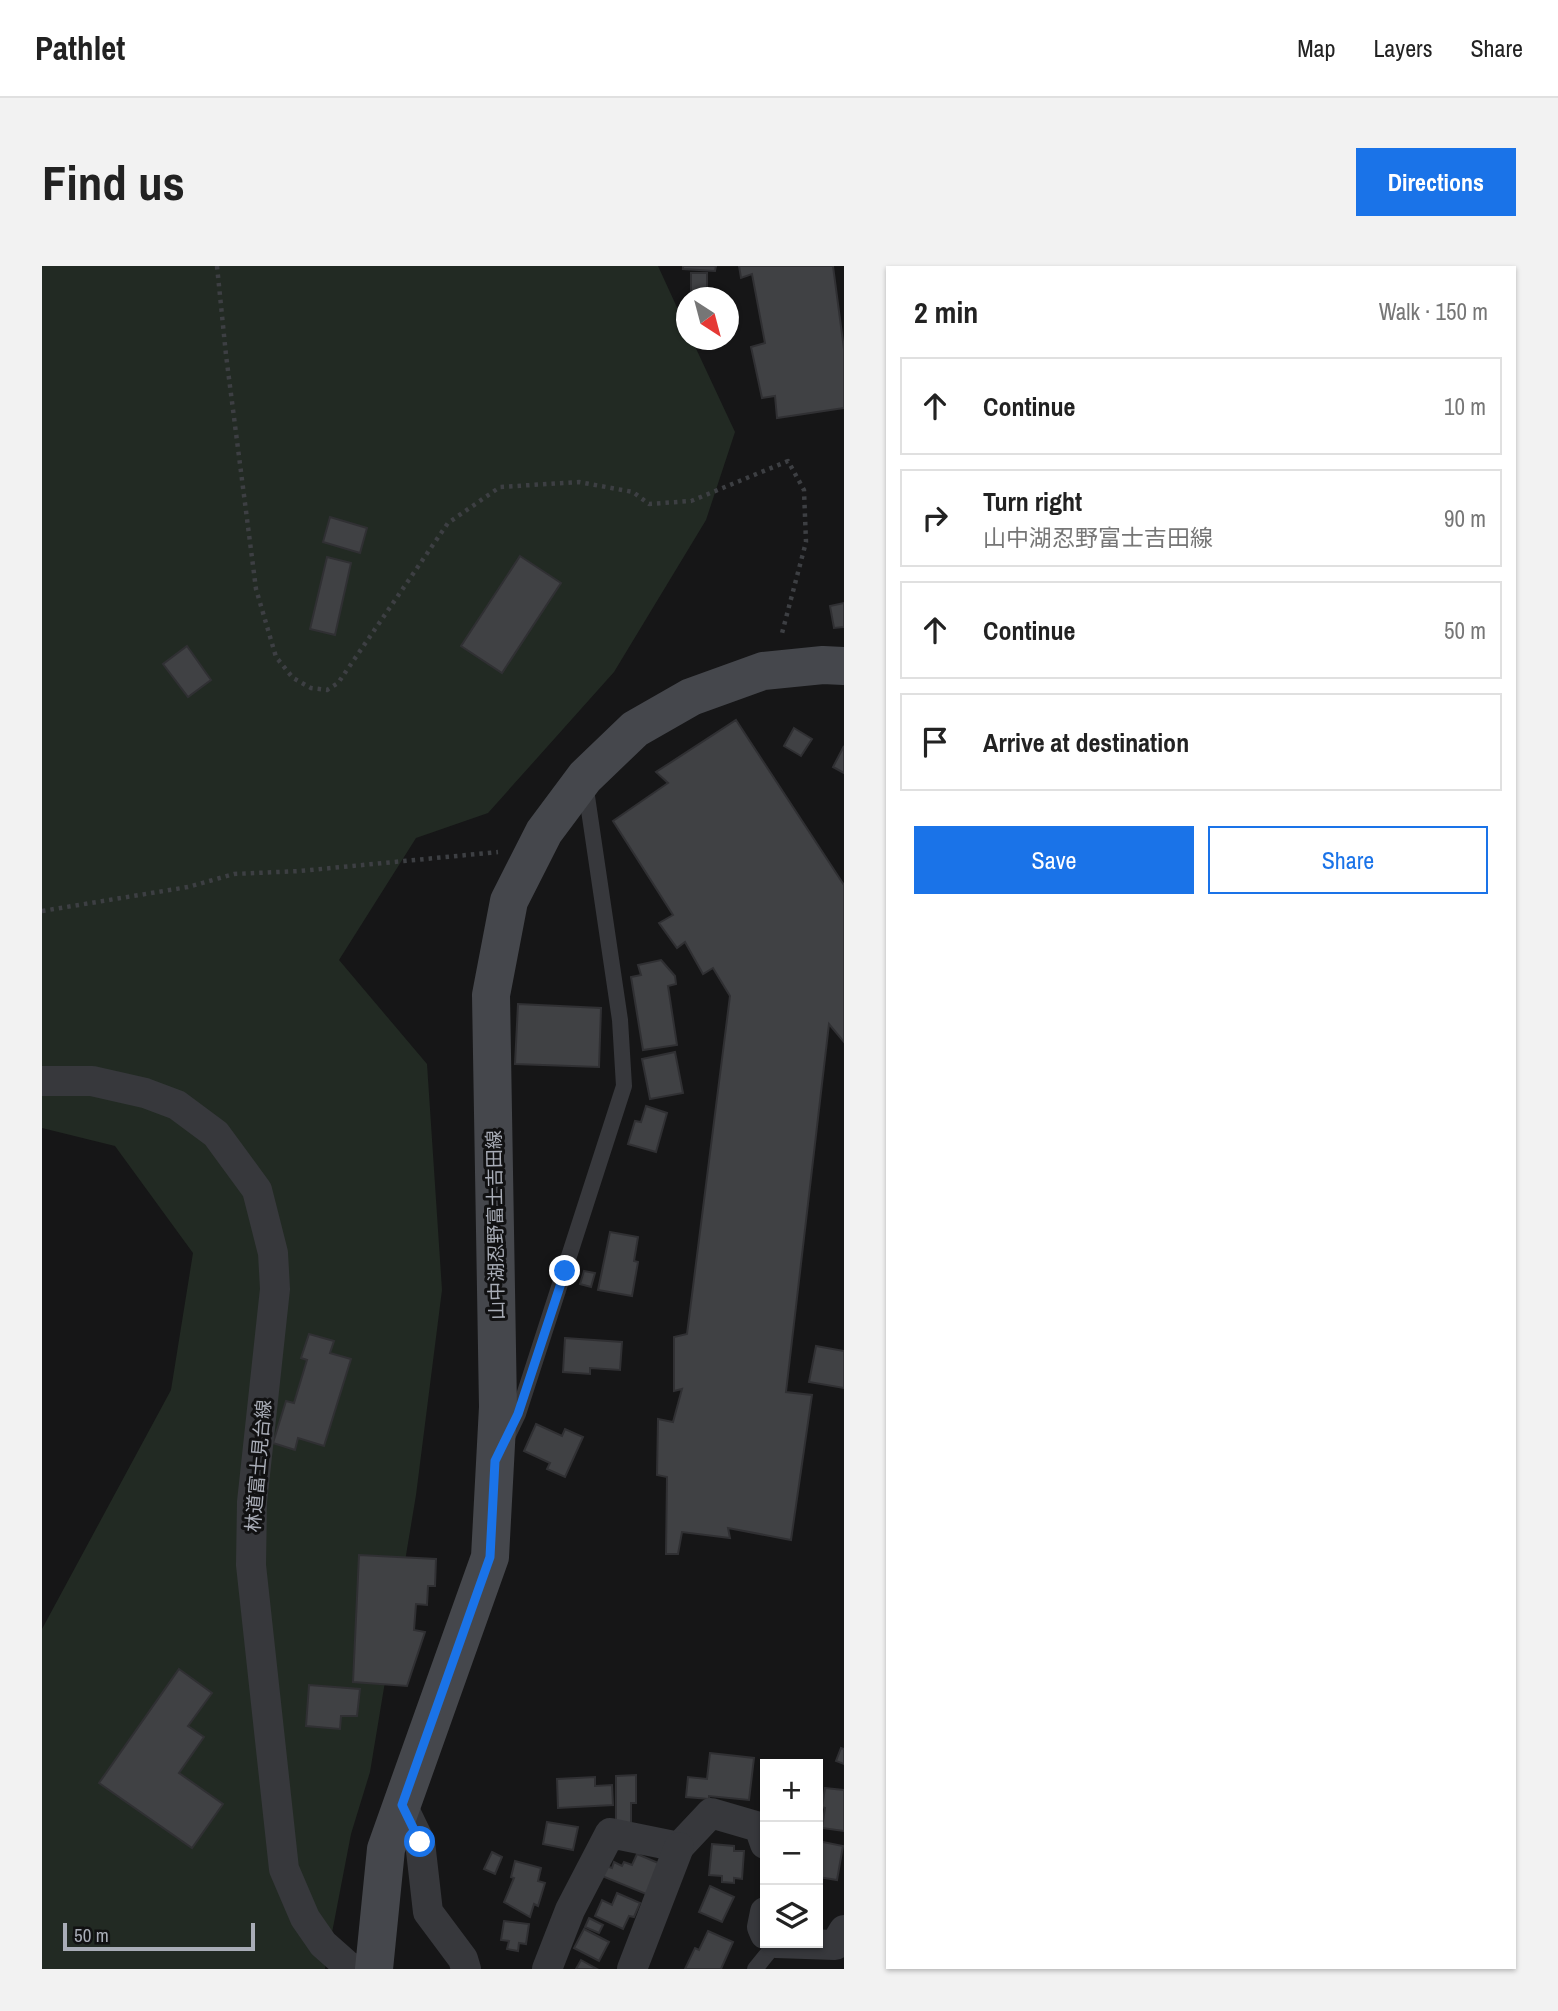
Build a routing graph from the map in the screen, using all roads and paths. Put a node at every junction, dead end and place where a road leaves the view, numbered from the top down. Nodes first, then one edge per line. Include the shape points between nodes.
1 (218, 266) edge
2 (789, 610) dead end
3 (844, 666) edge
4 (585, 777) junction
5 (544, 832) junction
6 (42, 911) edge
7 (42, 1081) edge
8 (495, 1461) junction
9 (402, 1805) junction
10 (760, 1830) edge
11 (680, 1847) junction
12 (844, 1930) edge
13 (823, 1944) edge
14 (772, 1948) edge
15 (359, 1969) edge
16 (374, 1969) edge
17 (466, 1969) edge
18 (547, 1969) edge
19 (632, 1969) edge
20 (755, 1969) edge

1 - 2 path via 256,589 276,657 293,678 327,690 338,683 447,523 500,488 579,482 633,492 649,504 691,500 788,461 804,490 806,542
3 - 4 main road, 山中湖忍野富士吉田線 via 763,671 691,697 635,729
4 - 5 main road, 山中湖忍野富士吉田線
4 - 8 lane via 620,1020 624,1086 518,1414
5 - 6 path via 513,849 485,855 234,874 188,887
5 - 8 main road, 山中湖忍野富士吉田線 via 509,901 491,995
7 - 15 street, 林道富士見台線 via 92,1081 177,1105 216,1134 257,1190 273,1253 275,1289 252,1502 251,1565 284,1869 304,1918 323,1944 349,1967
8 - 9 main road, 山中湖忍野富士吉田線 via 490,1557
9 - 16 main road, 山中湖忍野富士吉田線 via 386,1849
9 - 17 street via 420,1842 428,1912
10 - 11 street via 711,1813
11 - 18 street via 610,1833 570,1910
11 - 19 street
12 - 13 street via 835,1944
14 - 20 lane

